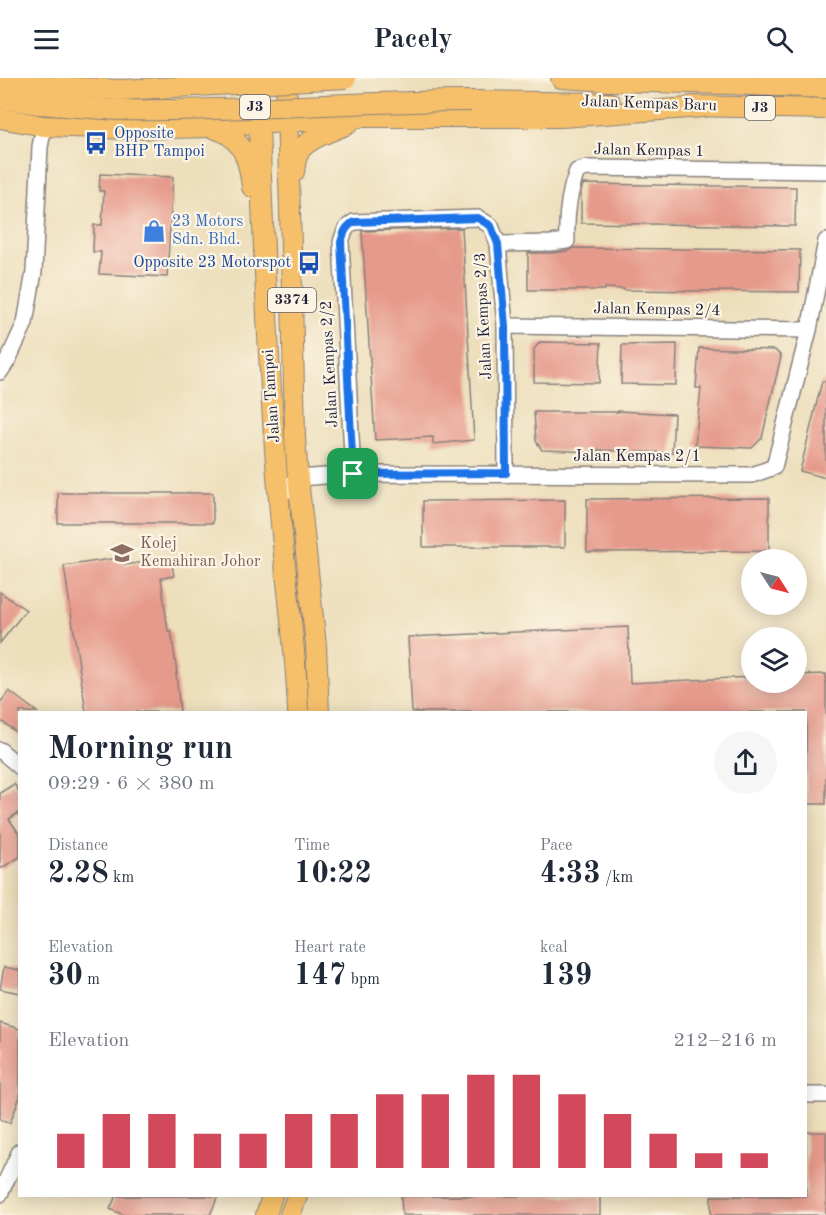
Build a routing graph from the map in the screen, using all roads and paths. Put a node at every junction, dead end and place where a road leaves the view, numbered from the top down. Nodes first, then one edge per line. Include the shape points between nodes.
1 (218, 78) edge
2 (256, 78) edge
3 (286, 78) edge
4 (310, 78) edge
5 (346, 78) edge
6 (561, 78) edge
7 (0, 79) edge
8 (679, 81) edge
9 (716, 81) edge
10 (826, 88) edge
11 (41, 95) junction
12 (0, 98) edge
13 (703, 106) junction
14 (826, 110) edge
15 (364, 117) junction
16 (0, 118) edge
17 (325, 120) junction
18 (259, 123) junction
19 (287, 123) junction
20 (44, 126) junction
21 (210, 127) junction
22 (826, 171) edge
23 (354, 222) joint
24 (826, 241) edge
25 (498, 244) junction
26 (291, 245) junction
27 (267, 306) junction
28 (505, 326) junction
29 (809, 330) junction
30 (0, 372) edge
31 (506, 473) junction
32 (353, 474) junction
33 (298, 478) junction
34 (279, 502) junction
35 (298, 711) edge
36 (319, 711) edge
37 (0, 750) edge
38 (18, 765) edge
39 (807, 1095) edge
40 (826, 1095) edge
41 (18, 1155) edge
42 (0, 1194) edge
43 (272, 1197) edge
44 (297, 1197) edge
45 (266, 1215) edge
46 (290, 1215) edge

1 - 21 main road via 225,104
2 - 18 main road, Jalan Tampoi / 3374
3 - 19 main road, Jalan Tampoi / 3374
4 - 17 main road via 305,95 308,106
5 - 11 main road, J3, bridge
6 - 8 main road, Jalan Kempas Baru / J3
7 - 11 main road, J3
8 - 9 main road, Jalan Kempas Baru / J3
9 - 10 main road, Jalan Kempas Baru / J3
11 - 12 main road, J3
11 - 13 main road, Jalan Kempas Baru / J3, bridge via 120,110 407,101
13 - 14 main road, Jalan Kempas Baru / J3
13 - 15 main road via 561,117
15 - 17 main road
15 - 26 main road via 310,140 300,149 294,168
16 - 20 main road
17 - 19 main road
18 - 19 main road
18 - 21 main road
18 - 27 main road, Jalan Tampoi / 3374
19 - 26 main road, Jalan Tampoi / 3374
20 - 21 main road
20 - 30 street via 34,272 25,322
21 - 27 main road via 240,144 250,172 256,255
22 - 25 street, Jalan Kempas 1 via 587,168 578,171 573,182 567,241
23 - 25 street, Jalan Kempas 2/3 via 478,218 491,226
23 - 32 street, Jalan Kempas 2/2 via 344,231 341,242
24 - 29 street, Jalan Kempas 2/1
25 - 28 street, Jalan Kempas 2/3
26 - 33 main road, Jalan Tampoi / 3374
27 - 34 main road, Jalan Tampoi / 3374
28 - 29 street, Jalan Kempas 2/4
28 - 31 street, Jalan Kempas 2/3
29 - 31 street, Jalan Kempas 2/1 via 774,468 752,475
31 - 32 street, Jalan Kempas 2/1
32 - 33 street, Jalan Kempas 2/1
33 - 34 street via 286,488
33 - 36 main road, Jalan Tampoi / 3374
34 - 35 main road, Jalan Tampoi / 3374
37 - 38 street
39 - 40 street
41 - 42 street
43 - 45 main road
44 - 46 main road

